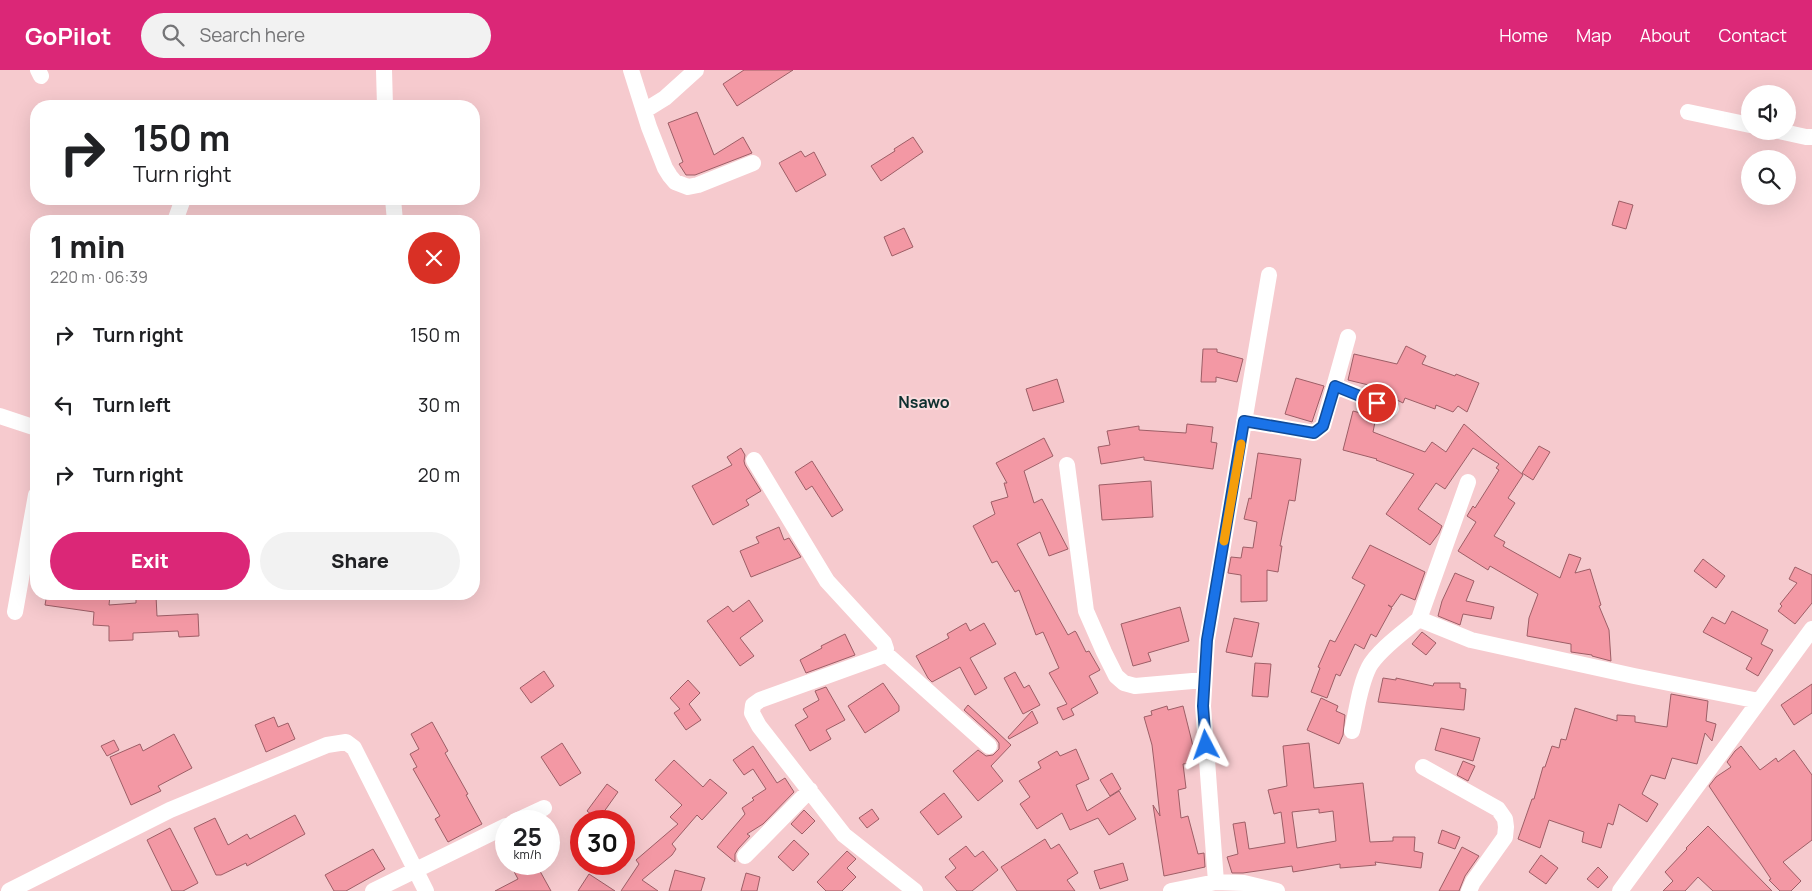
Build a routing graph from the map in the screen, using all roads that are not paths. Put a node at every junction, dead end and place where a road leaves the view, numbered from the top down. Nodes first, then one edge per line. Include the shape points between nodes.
1 (384, 70) edge
2 (631, 70) edge
3 (696, 70) edge
4 (385, 100) edge
5 (644, 111) junction
6 (1688, 112) dead end
7 (1741, 123) edge
8 (1796, 134) edge
9 (1812, 137) edge
10 (754, 163) dead end
11 (1269, 275) dead end
12 (1348, 337) dead end
13 (1335, 386) junction
14 (1391, 408) dead end
15 (0, 416) edge
16 (1244, 421) junction
17 (30, 426) edge
18 (754, 460) dead end
19 (1067, 464) dead end
20 (1468, 482) dead end
21 (30, 528) edge
22 (15, 612) dead end
23 (1418, 618) junction
24 (1812, 629) edge
25 (885, 652) junction
26 (1204, 680) junction
27 (1759, 701) junction
28 (1352, 731) dead end
29 (989, 746) dead end
30 (1423, 767) dead end
31 (810, 790) junction
32 (544, 808) dead end
33 (540, 810) edge
34 (495, 832) edge
35 (745, 856) dead end
36 (416, 871) junction
37 (1216, 882) junction
38 (9, 891) edge
39 (373, 891) edge
40 (426, 891) edge
41 (915, 891) edge
42 (1171, 891) edge
43 (1277, 891) edge
44 (1469, 891) edge
45 (1620, 891) edge

1 - 4 street
2 - 5 street
3 - 5 street via 665,98
5 - 10 street via 665,168 681,186 698,185
6 - 7 street
8 - 9 street
11 - 16 street
12 - 13 street
13 - 14 street
13 - 16 street via 1323,426 1314,433
15 - 17 street
16 - 26 street via 1207,640
18 - 25 street via 827,581 884,643
19 - 26 street via 1086,611 1116,676 1135,686
20 - 23 street
21 - 22 street
23 - 27 street via 1471,640
23 - 28 street via 1370,666 1362,684
24 - 27 street
25 - 29 street
25 - 31 street via 882,656 760,700 753,706 752,713 759,726
26 - 37 street via 1203,706
27 - 45 street
30 - 44 street via 1498,809 1505,819 1505,837
31 - 35 street
31 - 41 street via 844,835
32 - 33 street
34 - 36 street
36 - 38 street via 354,748 346,742 336,742 170,810
36 - 39 street
36 - 40 street
37 - 42 street
37 - 43 street via 1244,883

